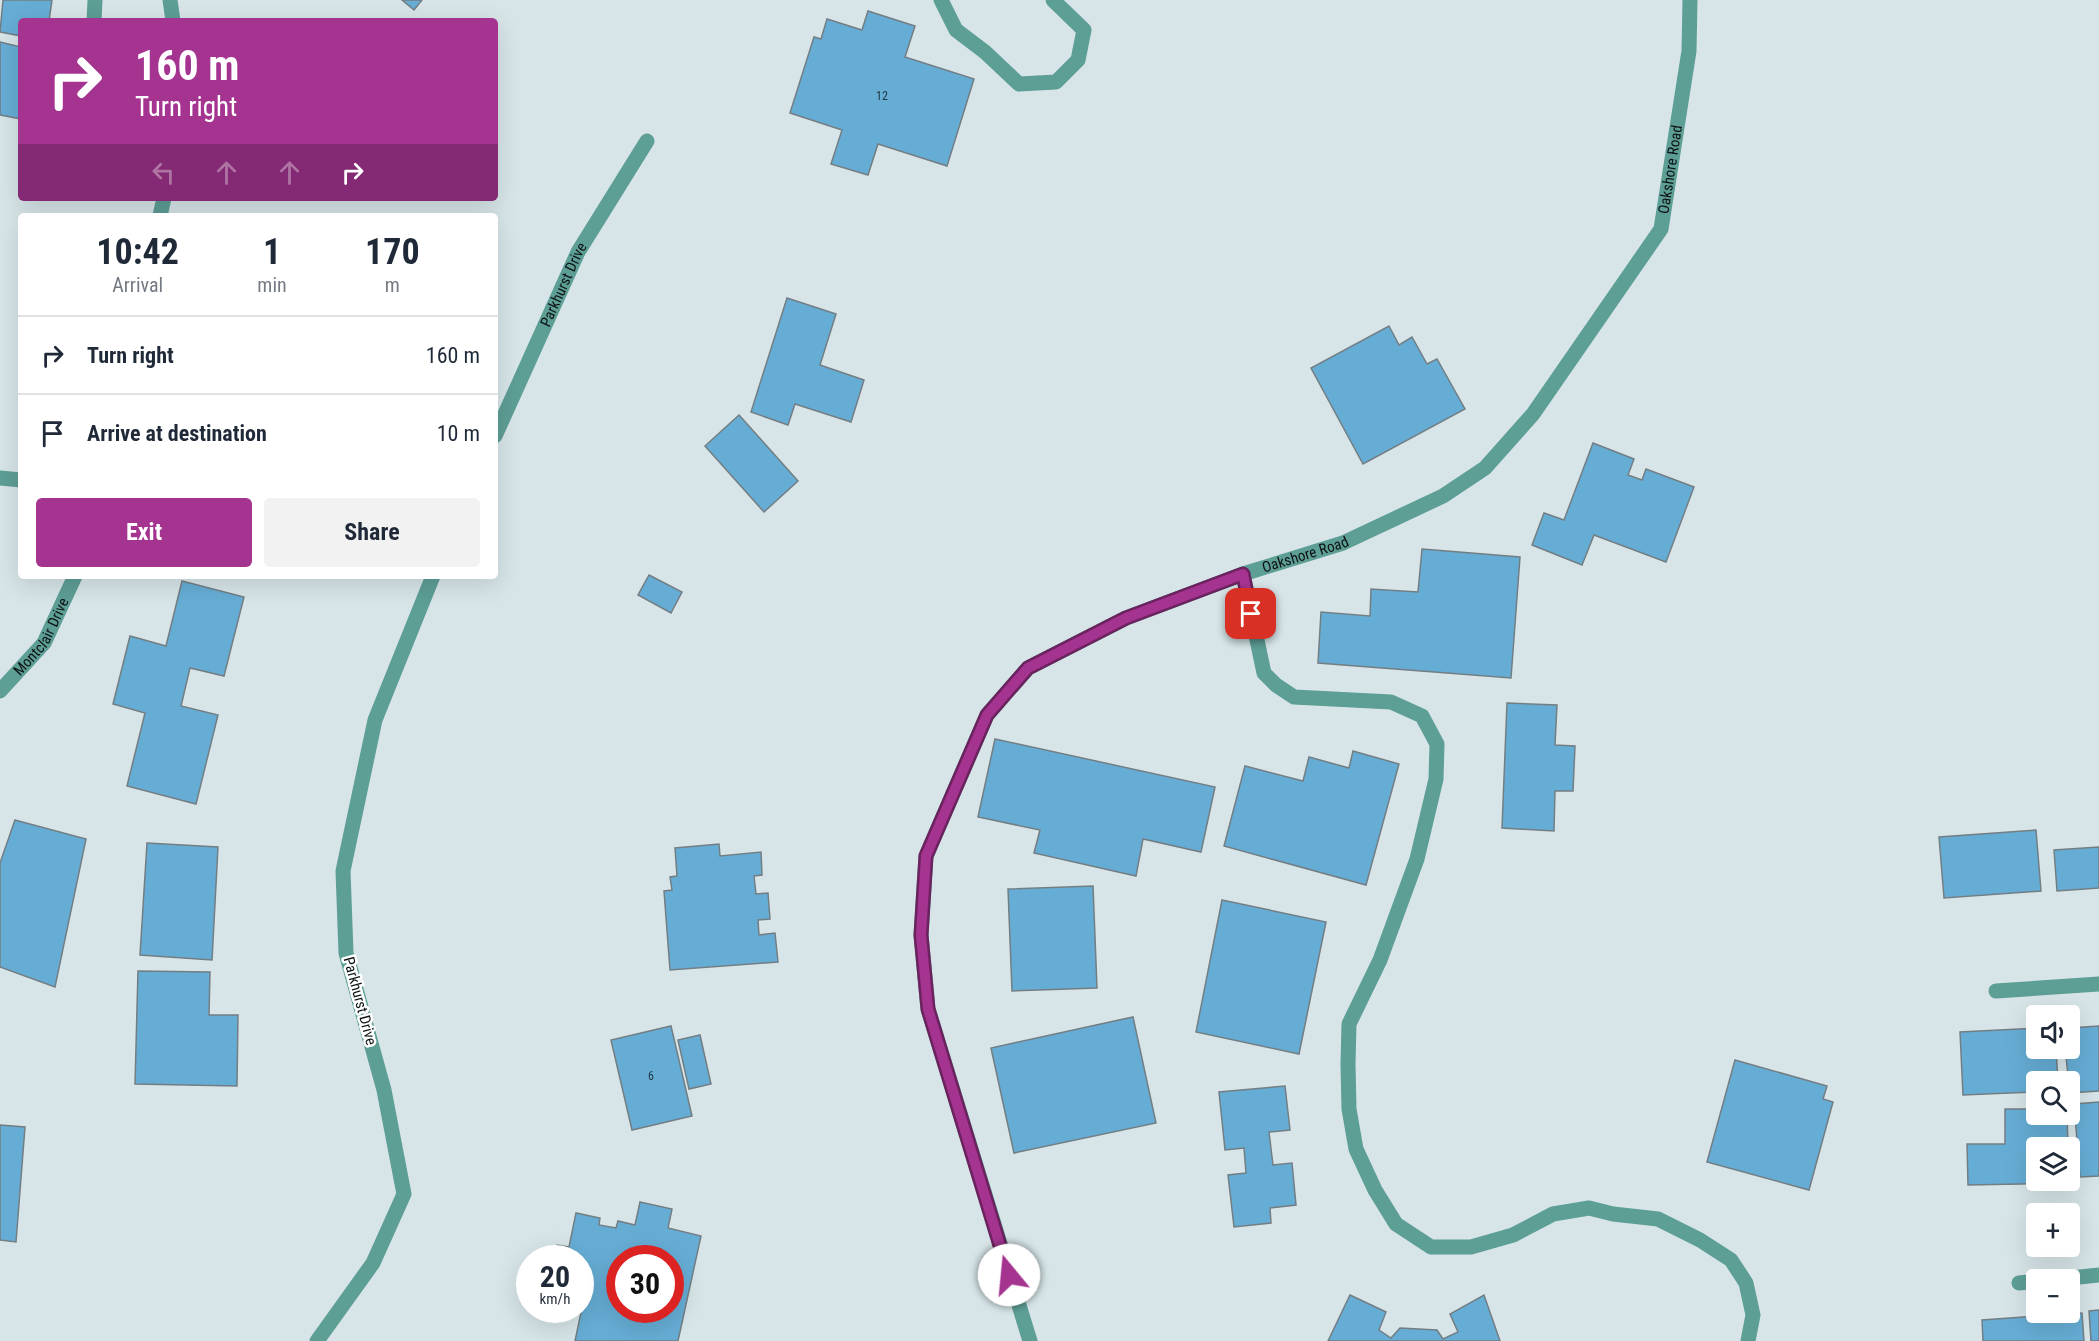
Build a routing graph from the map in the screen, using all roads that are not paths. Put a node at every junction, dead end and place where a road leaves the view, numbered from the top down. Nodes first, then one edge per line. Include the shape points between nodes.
1 (95, 0) edge
2 (170, 0) edge
3 (941, 0) edge
4 (1053, 0) edge
5 (1690, 0) edge
6 (94, 18) edge
7 (173, 18) edge
8 (647, 141) dead end
9 (498, 429) edge
10 (0, 478) edge
11 (18, 480) edge
12 (1243, 574) junction
13 (74, 579) edge
14 (433, 579) edge
15 (0, 691) edge
16 (2099, 984) edge
17 (1996, 992) dead end
18 (2099, 1275) edge
19 (2080, 1277) edge
20 (2019, 1282) dead end
21 (2026, 1282) edge
22 (317, 1341) edge
23 (1030, 1341) edge
24 (1748, 1341) edge

1 - 6 street
2 - 7 street
3 - 4 street via 956,30 1019,84 1056,82 1078,60 1084,30
5 - 12 street, Oakshore Road via 1689,51 1661,229 1533,414 1485,468 1443,496 1343,543
8 - 9 street, Parkhurst Drive via 578,252
10 - 11 street
12 - 23 street, Oakshore Road via 1126,618 1028,668 987,715 926,856 921,935 928,1009
12 - 24 street via 1264,673 1276,685 1294,697 1391,702 1422,716 1437,744 1436,778 1417,859 1380,960 1349,1024 1349,1109 1356,1149 1396,1224 1431,1247 1471,1247 1513,1235 1553,1214 1589,1208 1658,1219 1731,1260 1746,1283 1753,1315
13 - 15 street, Montclair Drive via 44,643
14 - 22 street, Parkhurst Drive via 375,720 344,871 346,953 384,1090 404,1194 373,1263
16 - 17 street
18 - 19 street
20 - 21 street

